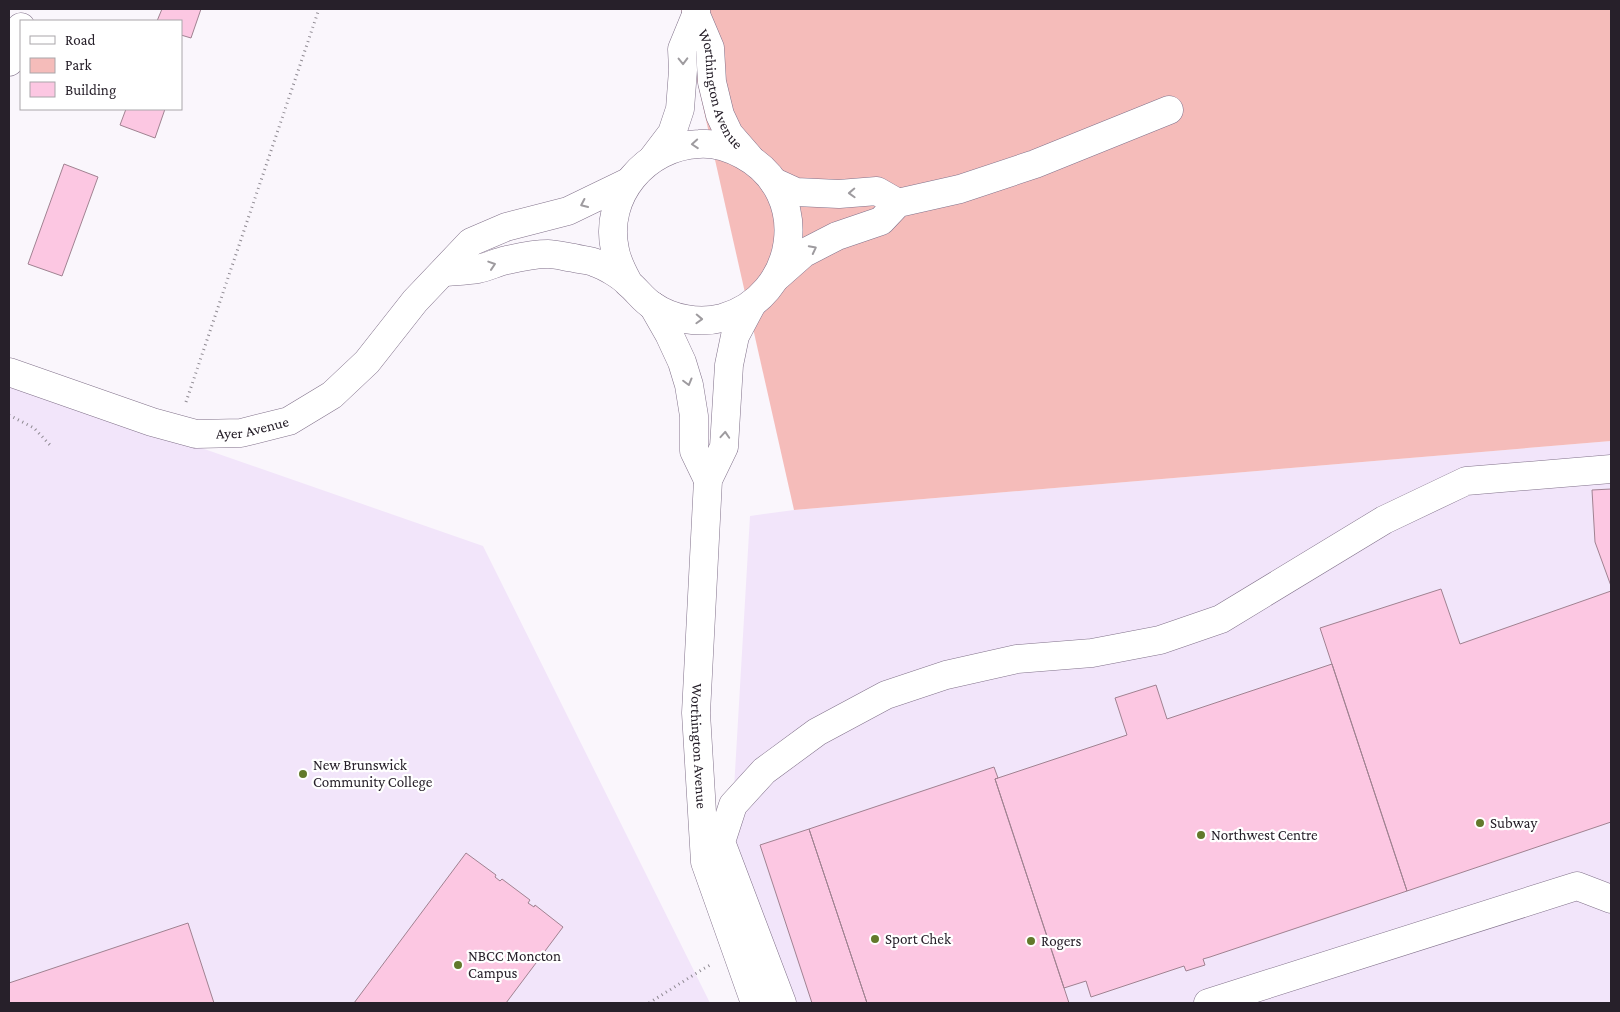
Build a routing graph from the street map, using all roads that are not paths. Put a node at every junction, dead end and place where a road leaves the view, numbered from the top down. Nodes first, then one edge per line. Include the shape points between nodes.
1 (696, 12) edge
2 (20, 30) edge
3 (9, 62) edge
4 (1169, 110) dead end
5 (653, 158) junction
6 (750, 158) junction
7 (628, 182) junction
8 (774, 182) junction
9 (898, 203) junction
10 (444, 272) junction
11 (775, 279) junction
12 (628, 282) junction
13 (752, 304) junction
14 (652, 306) junction
15 (9, 372) edge
16 (1611, 469) edge
17 (708, 480) junction
18 (1611, 899) edge
19 (755, 1003) edge
20 (782, 1003) edge
21 (1208, 1003) edge

1 -> 5 street, Worthington Avenue via 682,48 680,109 672,133
1 - 6 street, Worthington Avenue via 710,48 712,82 720,115 729,134
2 - 3 street
4 - 9 street via 1035,164 960,188
6 -> 5 street via 726,148 701,144 684,145
5 - 7 street
6 - 8 street
7 -> 10 street, Ayer Avenue via 568,211 506,227 471,242
7 - 12 street via 615,214 613,232 614,250
9 -> 8 street via 878,191 839,194 796,192
8 - 11 street via 787,213 789,230 788,247
11 -> 9 street via 804,253 880,220
10 -> 12 street via 478,269 507,260 549,254 595,262
10 - 15 street, Ayer Avenue via 415,301 367,362 332,395 289,421 241,433 196,434
11 - 13 street
12 - 14 street
14 -> 13 street via 685,319 702,320 737,313
17 -> 13 street, Worthington Avenue via 724,448 729,365 735,336
14 -> 17 street, Worthington Avenue via 682,362 694,416 694,451
16 - 20 street via 1466,482 1384,520 1221,619 1160,640 1092,653 1017,659 946,675 886,695 817,732 764,771 733,805 721,842
17 - 19 street, Worthington Avenue via 696,713 705,862
18 - 21 street via 1577,886

